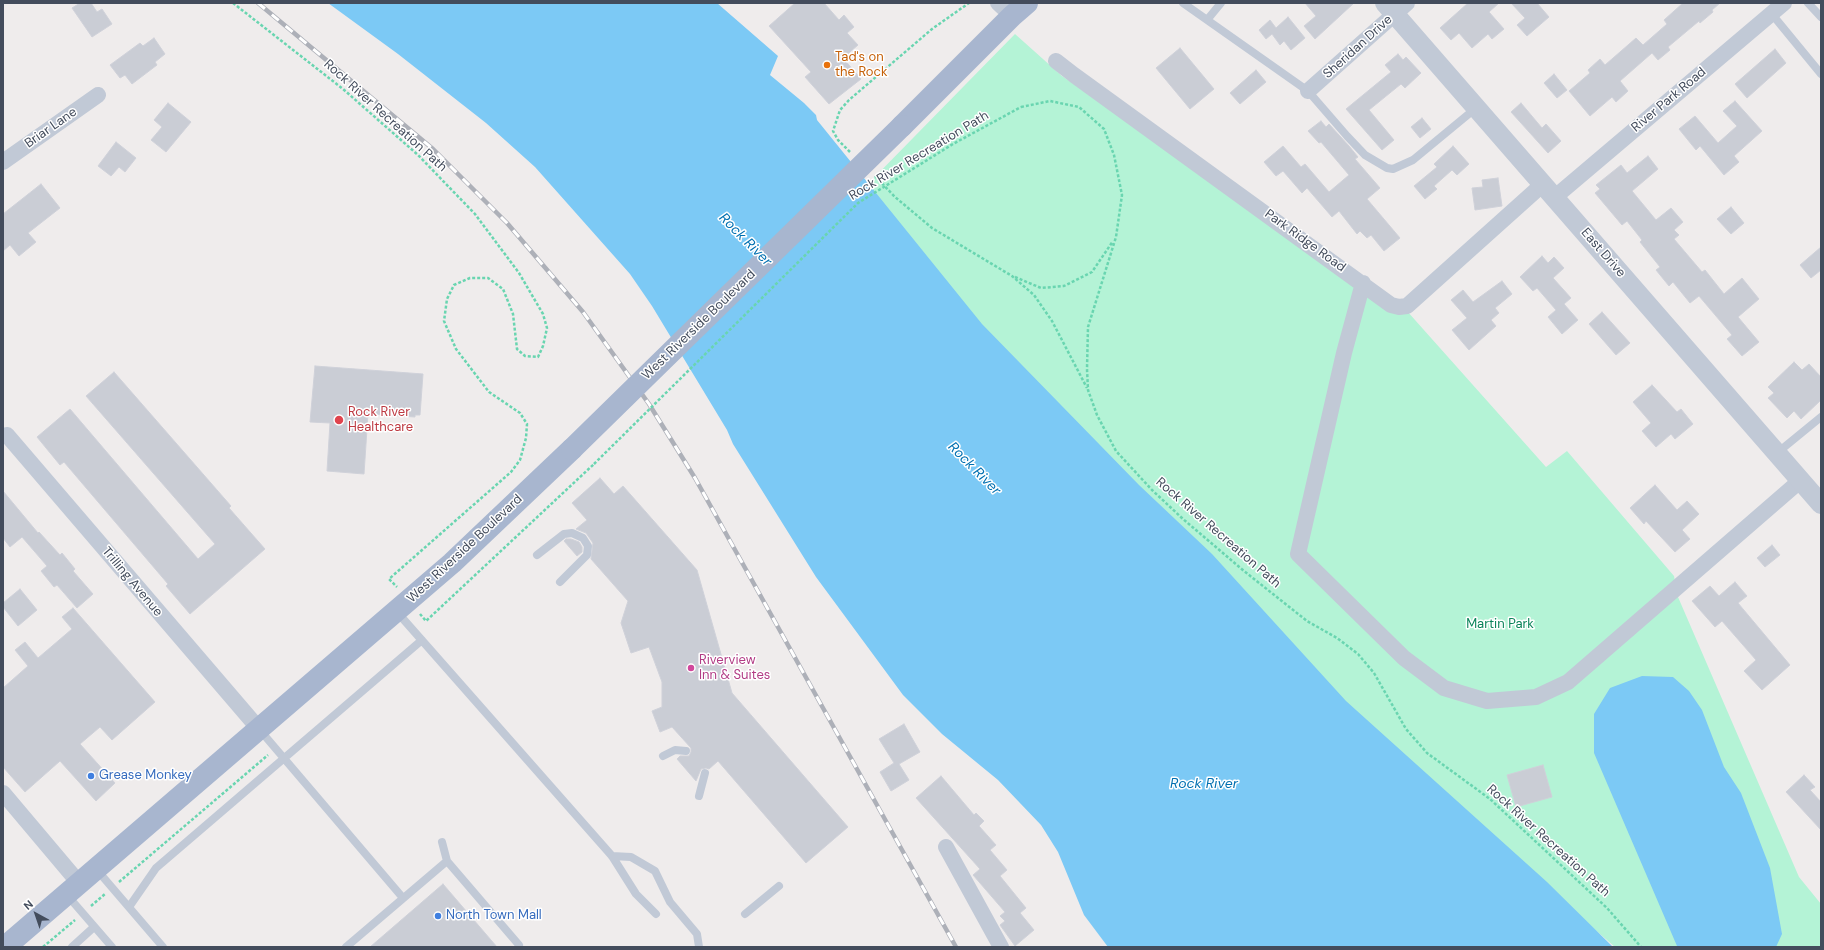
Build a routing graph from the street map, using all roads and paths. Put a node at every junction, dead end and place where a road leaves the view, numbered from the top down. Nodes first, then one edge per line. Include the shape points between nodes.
1 (233, 3) edge
2 (969, 3) edge
3 (1183, 3) edge
4 (1221, 3) edge
5 (1784, 3) edge
6 (1808, 3) edge
7 (1012, 7) edge
8 (1396, 7) edge
9 (1771, 14) junction
10 (1821, 17) edge
11 (1207, 20) junction
12 (1056, 61) dead end
13 (1821, 74) edge
14 (1308, 91) junction
15 (98, 95) dead end
16 (1476, 108) junction
17 (854, 156) dead end
18 (3, 162) edge
19 (869, 171) dead end
20 (1549, 191) junction
21 (1116, 237) junction
22 (1012, 276) junction
23 (1363, 283) junction
24 (1088, 390) junction
25 (1821, 417) edge
26 (6, 434) dead end
27 (1777, 453) junction
28 (1801, 480) junction
29 (1821, 504) edge
30 (537, 555) dead end
31 (560, 582) dead end
32 (403, 606) junction
33 (422, 640) junction
34 (259, 729) junction
35 (686, 751) dead end
36 (663, 756) dead end
37 (285, 758) junction
38 (705, 773) dead end
39 (3, 793) edge
40 (699, 796) dead end
41 (442, 842) dead end
42 (946, 847) dead end
43 (612, 856) junction
44 (447, 861) junction
45 (96, 869) junction
46 (779, 886) dead end
47 (73, 888) junction
48 (403, 898) junction
49 (129, 907) junction
50 (656, 914) dead end
51 (745, 914) dead end
52 (94, 927) junction
53 (518, 945) dead end
54 (5, 947) edge
55 (72, 947) edge
56 (112, 947) edge
57 (163, 947) edge
58 (346, 947) edge
59 (699, 947) edge
60 (1000, 947) edge
61 (1641, 947) edge

1 - 32 path, Rock River Recreation Path via 343,89 423,160 476,214 518,273 543,314 548,328 538,357 525,356 517,349 513,314 503,289 488,278 470,278 454,285 447,299 444,322 456,349 489,392 520,413 527,424 526,438 520,460 511,472 389,579
2 - 17 path via 932,29 848,100 840,110 833,131
3 - 11 lane
4 - 11 lane
5 - 9 street, River Park Road
6 - 10 lane
7 - 32 main road, West Riverside Boulevard, bridge via 902,126 572,449
8 - 14 street, Sheridan Drive
8 - 16 street, East Drive
9 - 13 lane
9 - 20 street, River Park Road
11 - 14 lane
12 - 23 street, Park Ridge Road
14 - 16 lane via 1365,155 1393,170 1413,160
15 - 18 street, Briar Lane
16 - 20 street, East Drive
19 - 22 path via 932,228
20 - 23 street, Park Ridge Road via 1407,306 1391,305
20 - 27 street, East Drive
21 - 22 path via 1092,272 1064,286 1041,288
21 - 24 path, Rock River Recreation Path via 1088,327
21 - 32 path, Rock River Recreation Path, bridge via 1122,195 1114,155 1104,129 1079,107 1050,101 1021,107 953,144 858,203 594,464 426,621
22 - 24 path via 1034,295 1052,321
23 - 28 street via 1344,353 1298,554 1404,658 1444,688 1487,701 1536,697 1568,682
24 - 61 path, Rock River Recreation Path via 1097,415 1116,452 1152,490 1244,571 1307,621 1337,638 1358,654 1374,673 1406,730 1427,753 1490,799 1607,908
25 - 27 lane
26 - 34 street, Trilling Avenue
27 - 28 street, East Drive
28 - 29 street, East Drive
30 - 31 lane via 564,534 572,533 583,538 588,546 587,555
32 - 33 lane
32 - 34 main road, West Riverside Boulevard
33 - 37 lane
33 - 43 lane
34 - 37 lane
34 - 45 main road, West Riverside Boulevard
35 - 36 lane via 675,750
37 - 48 lane
37 - 49 lane via 156,868
38 - 40 lane
39 - 47 street
41 - 44 lane
42 - 60 street
43 - 50 lane via 636,894
43 - 59 lane via 631,857 655,871 670,902 697,934
44 - 48 lane
44 - 53 lane
45 - 47 main road, West Riverside Boulevard
45 - 49 lane
46 - 51 lane
47 - 52 lane
47 - 54 main road, West Riverside Boulevard
48 - 58 lane
49 - 57 lane
52 - 55 lane
52 - 56 lane

